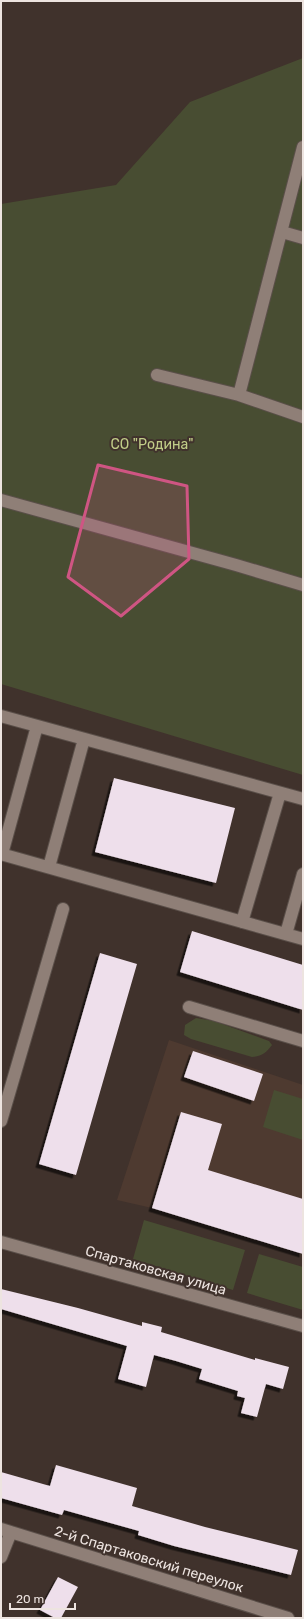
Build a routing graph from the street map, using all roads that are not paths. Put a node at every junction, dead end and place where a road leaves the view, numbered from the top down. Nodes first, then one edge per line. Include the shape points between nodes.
1 (303, 147) edge
2 (282, 232) junction
3 (303, 238) edge
4 (157, 375) dead end
5 (239, 396) junction
6 (303, 417) edge
7 (1, 500) edge
8 (303, 585) edge
9 (1, 716) edge
10 (37, 726) junction
11 (84, 739) junction
12 (280, 793) junction
13 (303, 799) edge
14 (2, 854) edge
15 (49, 867) junction
16 (303, 874) edge
17 (63, 909) dead end
18 (242, 922) junction
19 (286, 934) junction
20 (303, 939) edge
21 (189, 1007) dead end
22 (303, 1041) edge
23 (1, 1121) edge
24 (1, 1242) edge
25 (303, 1326) edge
26 (6, 1531) edge
27 (1, 1557) edge
28 (288, 1618) edge

1 - 2 street
2 - 3 street
2 - 5 street
4 - 5 street
5 - 6 street
7 - 8 street
9 - 10 street
10 - 11 street
10 - 14 street
11 - 12 street
11 - 15 street
12 - 13 street
12 - 18 street
14 - 15 street
15 - 18 street
16 - 19 street
17 - 23 street
18 - 19 street
19 - 20 street
21 - 22 street
24 - 25 street, Спартаковская улица
26 - 27 street
26 - 28 street, 2-й Спартаковский переулок

